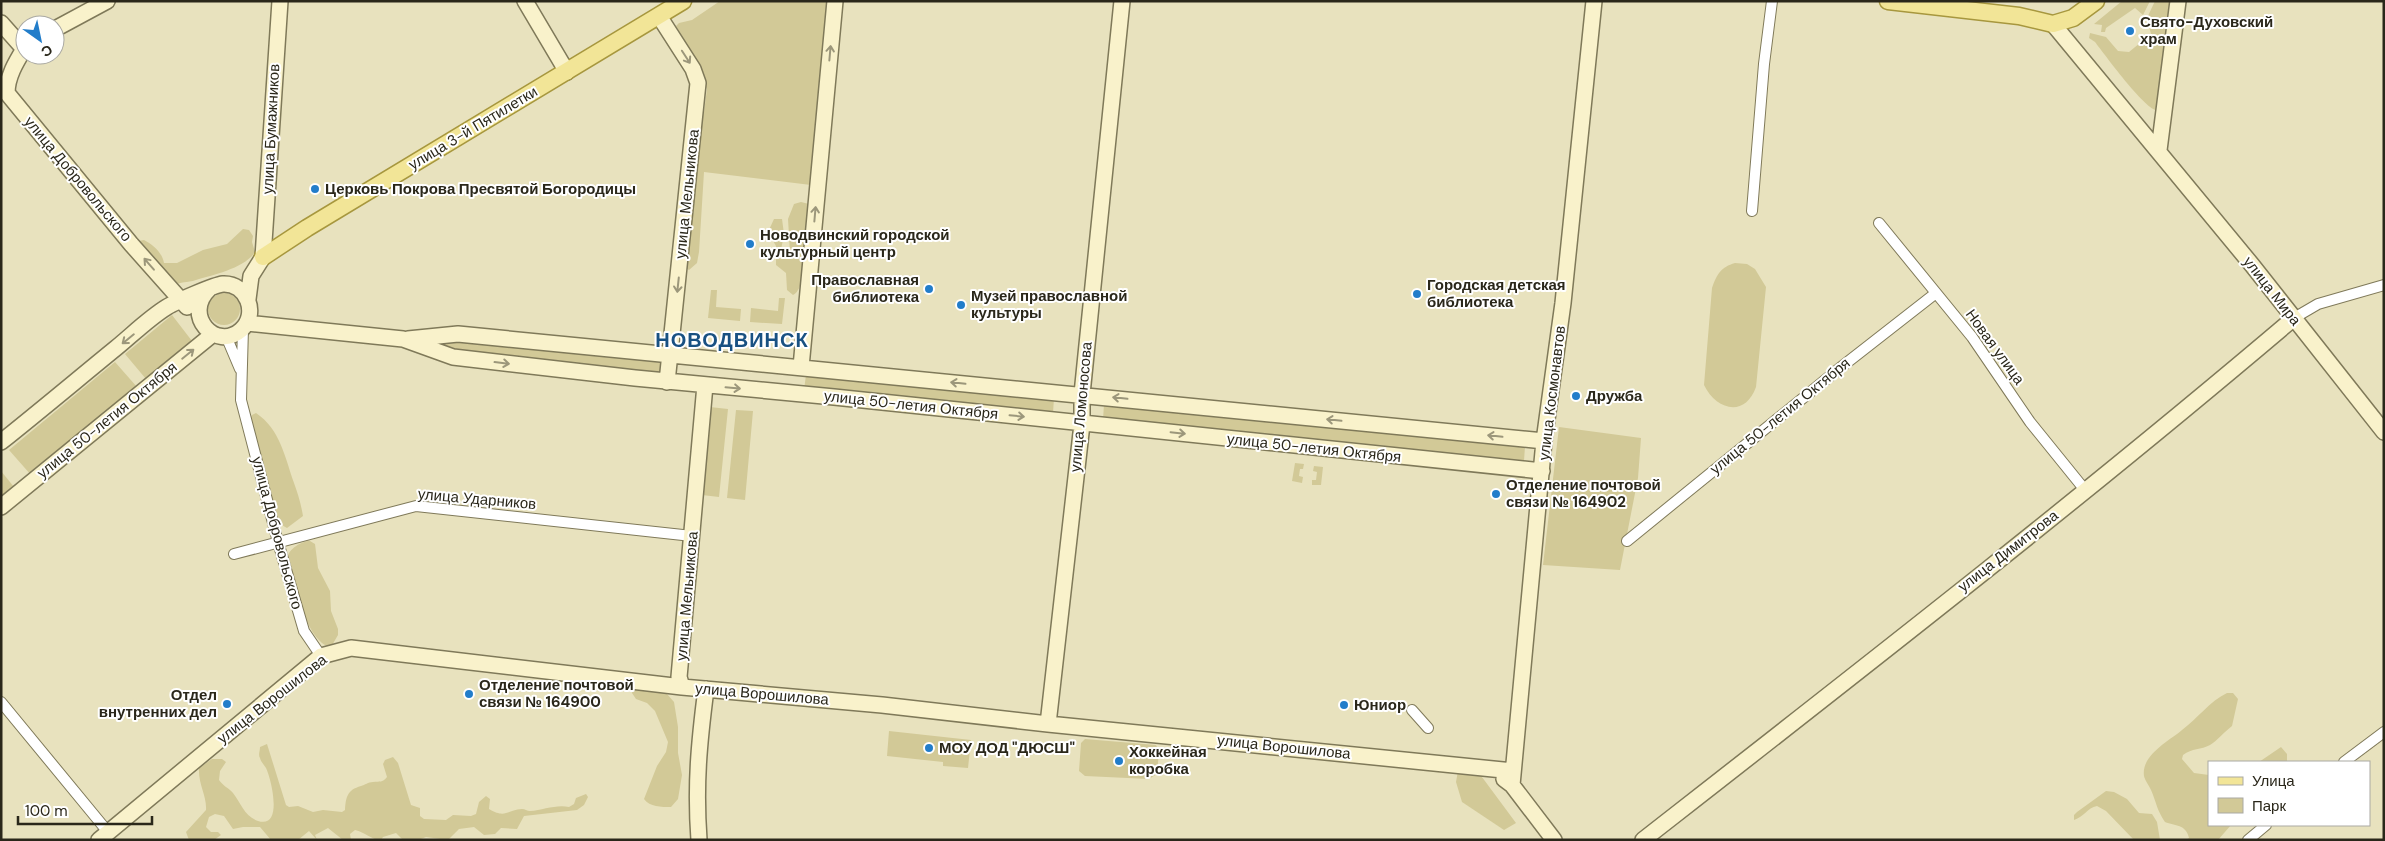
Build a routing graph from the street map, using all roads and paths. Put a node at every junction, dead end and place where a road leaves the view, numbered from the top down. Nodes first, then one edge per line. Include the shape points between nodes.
1 (107, 1) edge
2 (280, 1) edge
3 (525, 1) edge
4 (683, 1) edge
5 (835, 1) edge
6 (1122, 1) edge
7 (1594, 1) edge
8 (1772, 1) edge
9 (1888, 1) edge
10 (2096, 1) edge
11 (2178, 1) edge
12 (659, 16) junction
13 (1, 23) edge
14 (65, 24) edge
15 (2053, 24) junction
16 (15, 38) edge
17 (15, 56) edge
18 (15, 64) edge
19 (1, 68) edge
20 (567, 72) junction
21 (4, 92) edge
22 (2159, 150) junction
23 (1752, 211) dead end
24 (1879, 224) dead end
25 (263, 257) junction
26 (226, 284) junction
27 (2384, 285) edge
28 (209, 289) junction
29 (1936, 294) junction
30 (182, 301) junction
31 (247, 315) junction
32 (2294, 318) junction
33 (201, 322) junction
34 (220, 335) junction
35 (403, 339) junction
36 (670, 355) junction
37 (801, 368) junction
38 (242, 375) junction
39 (667, 382) junction
40 (705, 385) junction
41 (1082, 394) junction
42 (1082, 424) junction
43 (2384, 432) edge
44 (1544, 441) junction
45 (1, 442) edge
46 (1542, 471) junction
47 (2084, 490) junction
48 (1, 507) edge
49 (692, 536) junction
50 (1627, 541) dead end
51 (278, 542) junction
52 (234, 554) dead end
53 (321, 656) junction
54 (682, 687) junction
55 (706, 689) junction
56 (1, 702) edge
57 (1412, 710) dead end
58 (1048, 724) junction
59 (1428, 728) dead end
60 (2384, 732) edge
61 (2345, 761) edge
62 (1512, 778) junction
63 (2265, 826) edge
64 (104, 836) edge
65 (699, 840) edge
66 (1554, 840) edge
67 (1643, 840) edge
68 (2248, 840) edge

1 - 14 main road
2 - 25 main road, улица Бумажников
3 - 20 main road
4 - 12 main road, улица 3-й Пятилетки
37 -> 5 main road
6 - 41 main road, улица Ломоносова
7 - 44 main road, улица Космонавтов via 1563,303
8 - 23 street
9 - 15 main road via 2019,16
10 - 15 main road via 2073,18
11 - 22 main road
12 - 20 main road, улица 3-й Пятилетки
12 -> 36 main road, улица Мельникова via 693,69 698,83
13 - 16 main road
15 - 22 main road, улица Мира
17 - 19 main road
18 - 21 main road, улица Добровольского
20 - 25 main road, улица 3-й Пятилетки
30 -> 21 main road, улица Добровольского
22 - 32 main road, улица Мира
24 - 29 street, Новая улица
25 - 26 main road
25 - 31 main road via 250,276
26 - 28 main road
26 - 31 main road via 238,288
27 - 32 street, улица Димитрова via 2318,304
28 - 30 main road
28 - 33 main road via 199,306
29 - 47 street, Новая улица via 1972,337 2030,422
29 - 50 street, улица 50-летия Октября
30 - 33 main road, улица Добровольского
30 -> 45 main road via 167,307
31 - 34 main road via 236,333
31 - 35 main road, улица 50-летия Октября via 282,326
31 - 38 street, улица Добровольского
32 - 43 main road, улица Мира
32 - 47 main road, улица Димитрова
33 - 34 main road
34 - 38 street
48 -> 34 main road, улица 50-летия Октября
35 - 36 main road, улица 50-летия Октября via 458,334
35 -> 39 main road, улица 50-летия Октября via 453,357
36 - 37 main road, улица 50-летия Октября
36 - 39 main road, улица Мельникова
41 -> 37 main road, улица 50-летия Октября
38 - 51 street, улица Добровольского via 241,400
39 - 40 main road, улица 50-летия Октября
40 -> 42 main road, улица 50-летия Октября
40 - 49 main road, улица Мельникова
41 - 42 main road, улица Ломоносова
44 -> 41 main road, улица 50-летия Октября
42 -> 46 main road, улица 50-летия Октября
42 - 58 main road, улица Ломоносова
44 - 46 main road, улица Космонавтов
46 - 62 main road, улица Космонавтов
47 - 67 main road, улица Димитрова
49 - 51 street, улица Ударников via 416,506
49 - 54 main road, улица Мельникова via 679,677
51 - 52 street, улица Ударников
51 - 53 street, улица Добровольского via 304,631
53 - 54 main road, улица Ворошилова via 351,648
53 - 64 main road, улица Ворошилова
54 - 55 main road, улица Ворошилова
55 - 58 main road, улица Ворошилова
55 - 65 main road via 696,790
56 - 64 street
57 - 59 street
58 - 62 main road, улица Ворошилова via 1492,768
60 - 61 street
62 - 66 main road, улица Ворошилова
63 - 68 street

